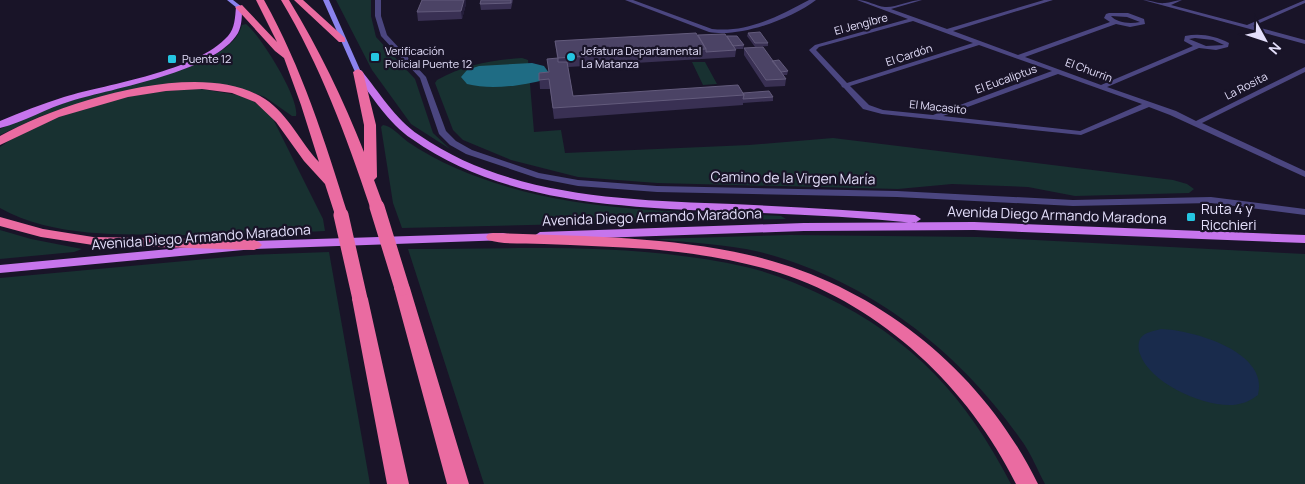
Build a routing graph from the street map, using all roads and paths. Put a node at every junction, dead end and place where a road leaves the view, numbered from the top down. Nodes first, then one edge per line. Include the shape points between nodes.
1 (230, 0) edge
2 (260, 0) edge
3 (285, 0) edge
4 (298, 0) edge
5 (326, 0) edge
6 (378, 0) edge
7 (628, 0) edge
8 (813, 0) edge
9 (860, 0) edge
10 (919, 0) edge
11 (1050, 0) edge
12 (1146, 0) edge
13 (1180, 0) edge
14 (1304, 1) edge
15 (1165, 5) junction
16 (238, 7) junction
17 (886, 9) junction
18 (915, 19) junction
19 (1115, 22) junction
20 (1247, 27) junction
21 (948, 31) junction
22 (342, 40) junction
23 (1305, 42) edge
24 (980, 43) junction
25 (1198, 46) junction
26 (813, 48) joint
27 (1018, 57) junction
28 (290, 60) junction
29 (1305, 69) edge
30 (1059, 71) junction
31 (358, 72) junction
32 (844, 86) junction
33 (1101, 86) junction
34 (1148, 104) junction
35 (933, 117) junction
36 (1197, 122) junction
37 (0, 125) edge
38 (0, 142) edge
39 (1305, 174) edge
40 (331, 183) junction
41 (370, 186) junction
42 (1305, 212) edge
43 (0, 221) edge
44 (974, 226) junction
45 (492, 237) junction
46 (1305, 239) edge
47 (254, 245) junction
48 (0, 269) edge
49 (398, 484) edge
50 (458, 484) edge
51 (1027, 484) edge

1 - 16 main road
2 - 28 highway
3 - 41 highway via 319,64
4 - 22 highway
5 - 22 main road
6 - 42 street, Camino de la Virgen María via 378,16 384,36 423,78 442,132 469,152 537,175 578,183 657,189 897,194 1073,203 1211,200
7 - 8 street via 723,33 765,22
9 - 17 street, El Churrin
10 - 17 street, El Jengibre
11 - 21 street, El Cardón
12 - 15 street
13 - 15 street
14 - 20 street
15 - 20 street
16 - 28 highway
16 - 37 main road via 239,21 229,40 204,56 165,72 44,107
17 - 18 street, El Churrin
18 - 21 street, El Churrin
18 - 26 street, El Jengibre
19 - 19 street, El Eucaliptus via 1132,25 1144,22 1128,15 1108,15
19 - 27 street, El Eucaliptus
20 - 23 street
21 - 24 street, El Churrin
22 - 31 main road
24 - 27 street, El Churrin
24 - 32 street, El Cardón
25 - 25 street via 1224,48 1227,44 1207,37 1186,38
25 - 33 street
26 - 32 street, El Macasito
27 - 30 street, El Churrin
28 - 40 highway
29 - 36 street, La Rosita
30 - 33 street, El Churrin
30 - 35 street, El Eucaliptus
31 - 41 highway via 370,125
31 - 44 main road via 402,127 416,138 454,160 514,183 607,200 872,215
32 - 35 street, El Macasito via 866,107 874,110
33 - 34 street, El Churrin
34 - 35 street, El Macasito via 1087,132 1073,133
34 - 36 street, El Churrin
36 - 39 street, El Churrin
38 - 40 highway via 47,117 94,101 169,88 226,89 258,99 278,113 307,157
40 - 49 highway, bridge via 360,299
41 - 50 highway, bridge
43 - 47 highway via 41,233 94,241
44 - 45 main road, Avenida Diego Armando Maradona via 804,227
44 - 46 main road, Avenida Diego Armando Maradona
45 - 47 main road, Avenida Diego Armando Maradona
45 - 51 highway via 670,247 749,260 812,280 888,321 950,373 1007,445
47 - 48 main road, Avenida Diego Armando Maradona

